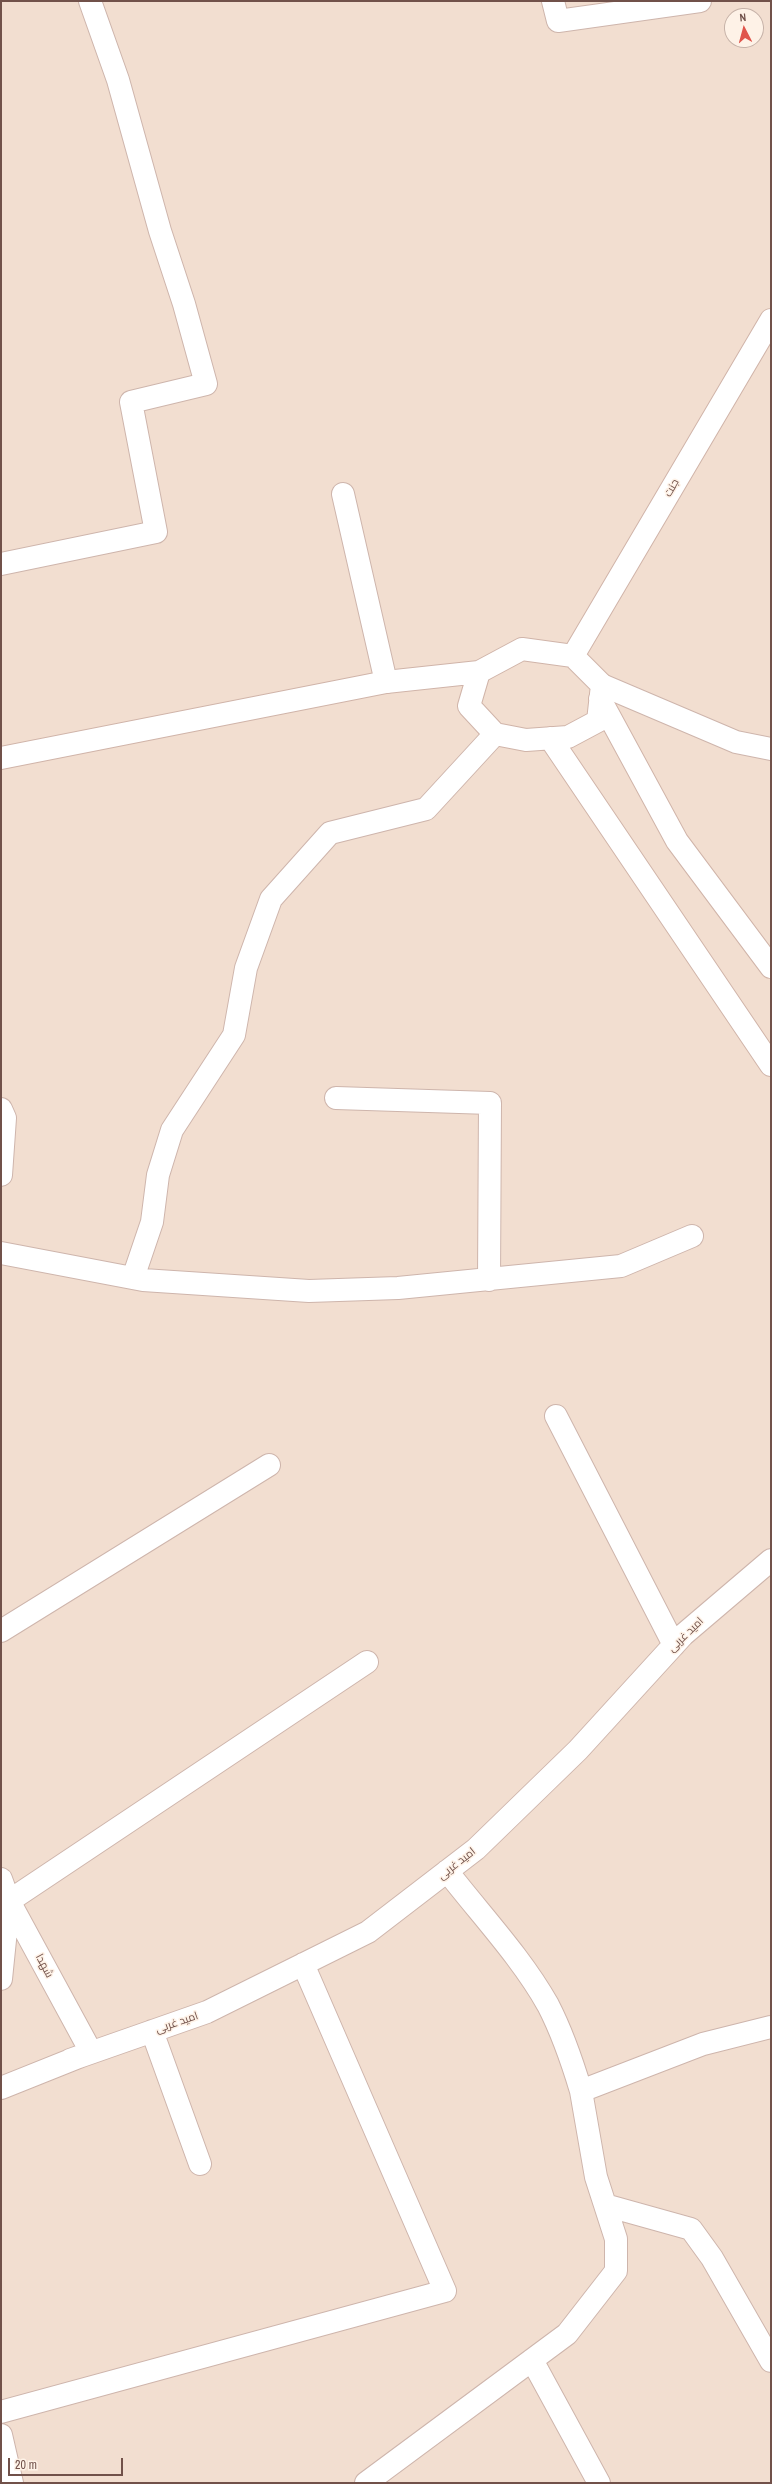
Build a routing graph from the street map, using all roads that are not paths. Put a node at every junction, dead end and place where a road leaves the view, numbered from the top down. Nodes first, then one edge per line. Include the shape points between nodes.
1 (90, 1) edge
2 (553, 1) edge
3 (700, 1) edge
4 (771, 320) edge
5 (343, 494) dead end
6 (1, 564) edge
7 (573, 656) junction
8 (479, 672) junction
9 (386, 682) junction
10 (601, 692) junction
11 (495, 734) junction
12 (550, 738) junction
13 (771, 749) edge
14 (2, 754) edge
15 (771, 967) edge
16 (771, 1065) edge
17 (336, 1098) dead end
18 (2, 1115) edge
19 (1, 1175) edge
20 (692, 1236) dead end
21 (1, 1253) edge
22 (133, 1278) junction
23 (489, 1280) junction
24 (556, 1416) dead end
25 (269, 1465) dead end
26 (771, 1560) edge
27 (1, 1632) edge
28 (674, 1645) junction
29 (367, 1662) dead end
30 (447, 1871) junction
31 (1, 1879) edge
32 (9, 1901) junction
33 (303, 1964) junction
34 (1, 1979) edge
35 (771, 2027) edge
36 (152, 2031) junction
37 (91, 2052) junction
38 (70, 2060) dead end
39 (1, 2088) edge
40 (581, 2091) junction
41 (200, 2164) dead end
42 (605, 2204) junction
43 (532, 2360) junction
44 (771, 2361) edge
45 (1, 2412) edge
46 (1, 2435) edge
47 (12, 2483) edge
48 (366, 2483) edge
49 (599, 2483) edge

1 - 6 street via 118,80 206,384 131,402 156,532
2 - 3 street via 558,22
4 - 7 street, جنت
5 - 9 street
7 - 8 street via 522,649
7 - 10 street
8 - 9 street
8 - 11 street via 469,706
9 - 14 street
10 - 12 street via 598,721 568,737
10 - 13 street via 736,742
10 - 15 street via 677,841
11 - 12 street via 526,740
11 - 22 street via 426,809 330,833 271,899 246,968 234,1035 172,1130 158,1175 152,1222
12 - 16 street
17 - 23 street via 490,1103
18 - 19 street
20 - 23 street via 621,1266
21 - 22 street
22 - 23 street via 309,1291 398,1288
24 - 28 street
25 - 27 street
26 - 28 street, امید غربی
28 - 30 street, امید غربی via 572,1755 476,1849
29 - 32 street
30 - 33 street, امید غربی via 368,1932
30 - 40 street via 523,1966 547,2005 568,2052
31 - 32 street, شهدا
32 - 34 street
32 - 37 street, شهدا
33 - 36 street, امید غربی via 207,2012
33 - 45 street via 445,2291
35 - 40 street via 703,2044
36 - 37 street, امید غربی
36 - 41 street
37 - 38 street, امید غربی
37 - 39 street
40 - 42 street via 596,2176
42 - 43 street via 616,2239 616,2272 567,2334
42 - 44 street via 691,2229 712,2258
43 - 48 street
43 - 49 street
46 - 47 street

